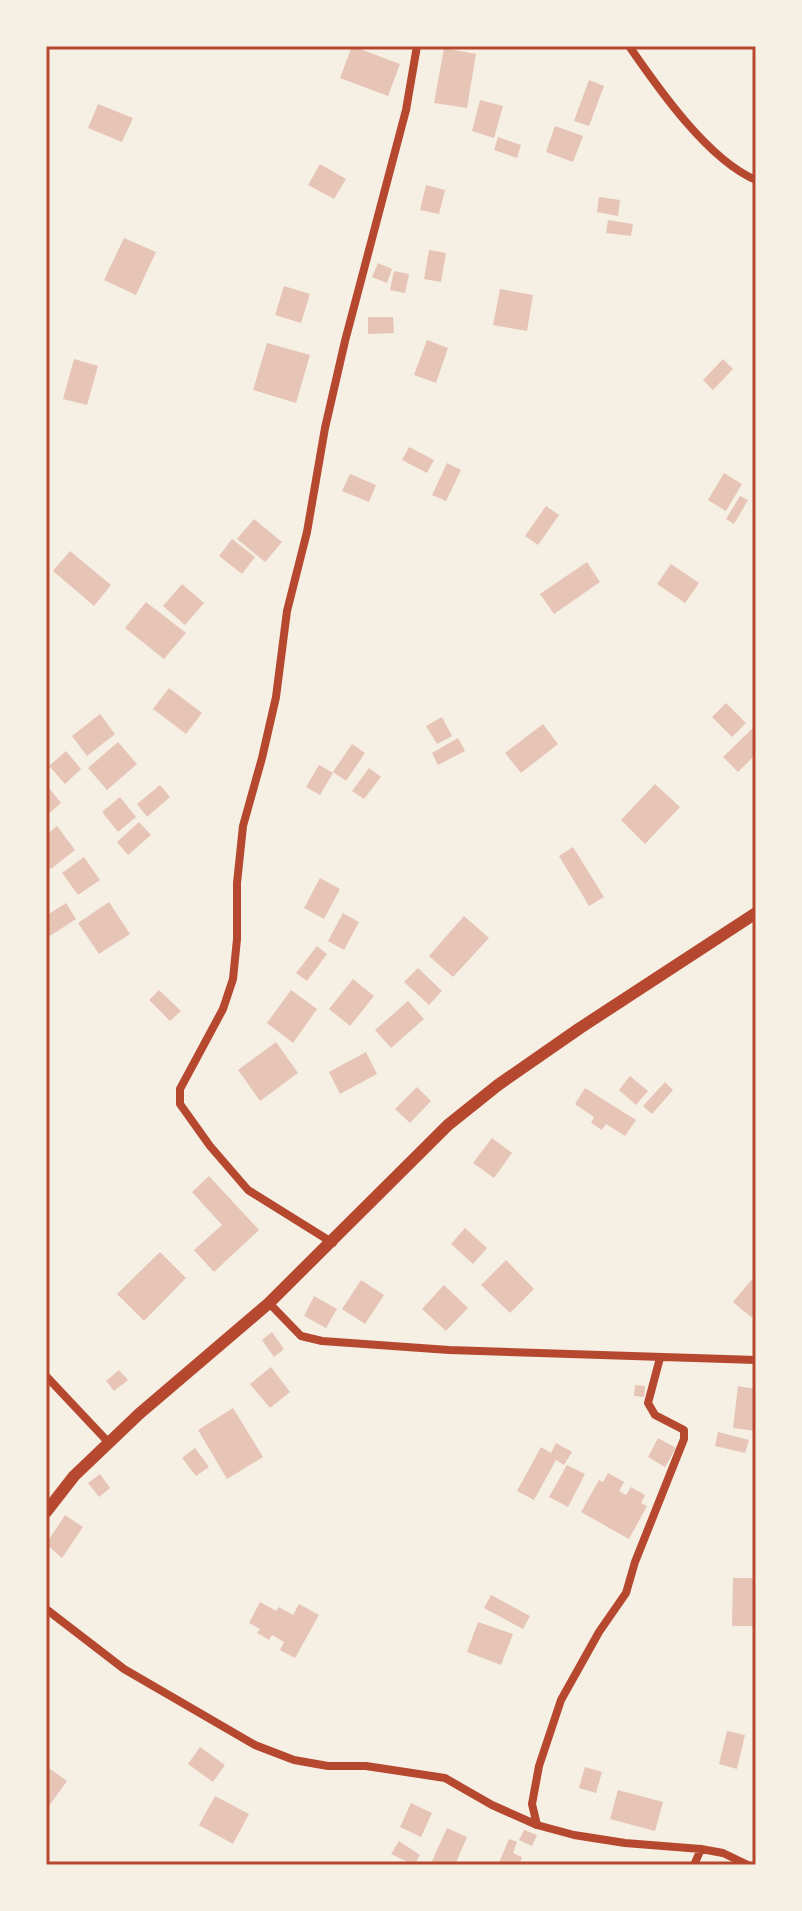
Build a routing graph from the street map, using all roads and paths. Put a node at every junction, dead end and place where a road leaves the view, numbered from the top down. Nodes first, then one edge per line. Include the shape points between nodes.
1 (417, 46) edge
2 (629, 46) edge
3 (756, 180) edge
4 (756, 913) edge
5 (333, 1243) junction
6 (269, 1303) junction
7 (660, 1358) junction
8 (756, 1360) edge
9 (46, 1376) edge
10 (110, 1444) junction
11 (46, 1512) edge
12 (46, 1609) edge
13 (537, 1825) junction
14 (701, 1849) junction
15 (694, 1865) edge
16 (748, 1865) edge

1 - 5 street via 406,110 325,428 287,611 276,697 243,826 233,979 223,1009 180,1089 180,1104 248,1190
2 - 3 street via 656,86 720,157
4 - 5 main road via 485,1095 448,1125
5 - 6 main road
6 - 7 street via 301,1336 322,1341
6 - 10 main road
7 - 8 street
7 - 13 street via 648,1403 655,1415 684,1430 684,1439 626,1593 561,1700 539,1766 532,1804
9 - 10 street
10 - 11 main road via 74,1476
12 - 13 street via 124,1669 255,1745 328,1766 445,1778
13 - 14 street via 625,1843
14 - 15 street
14 - 16 street

